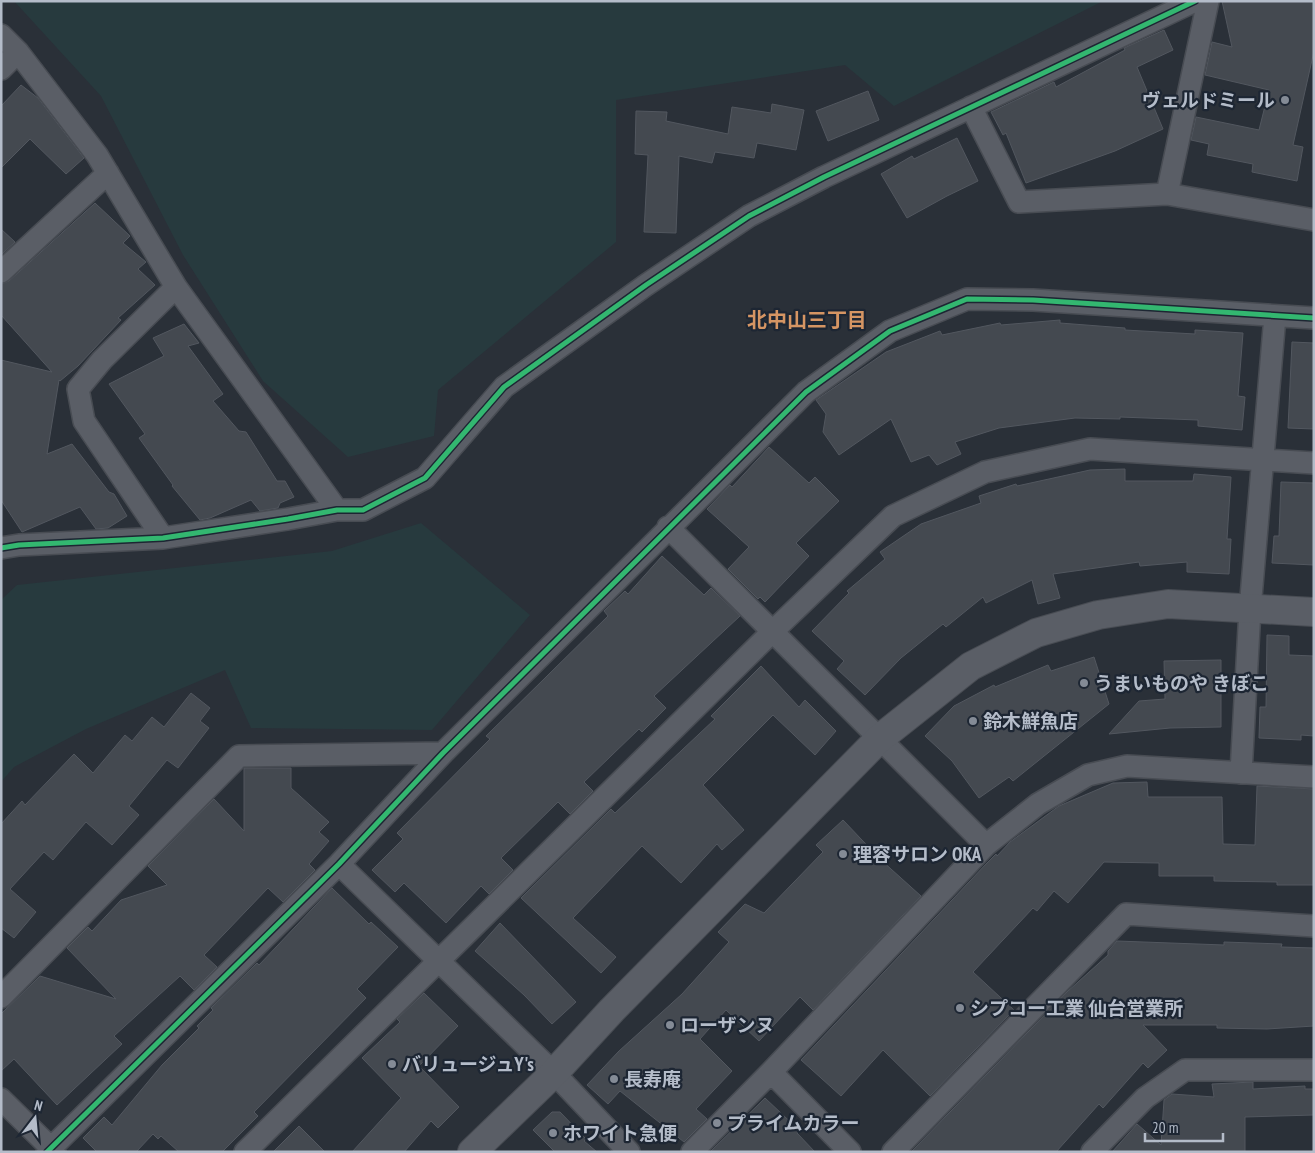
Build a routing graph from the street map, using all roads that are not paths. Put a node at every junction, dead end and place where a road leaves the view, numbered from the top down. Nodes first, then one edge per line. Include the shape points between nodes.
1 (1195, 1) edge
2 (1208, 1) edge
3 (1, 35) edge
4 (18, 52) junction
5 (1, 69) edge
6 (971, 107) junction
7 (108, 172) junction
8 (1167, 194) junction
9 (1313, 216) edge
10 (1, 272) edge
11 (176, 287) junction
12 (1275, 316) junction
13 (1314, 318) edge
14 (1262, 459) junction
15 (1314, 463) edge
16 (337, 510) junction
17 (668, 527) junction
18 (163, 538) junction
19 (1, 548) edge
20 (1250, 608) junction
21 (1314, 612) edge
22 (772, 632) junction
23 (879, 739) junction
24 (443, 754) junction
25 (1242, 773) junction
26 (1314, 776) edge
27 (986, 846) junction
28 (339, 864) junction
29 (1314, 926) edge
30 (439, 961) junction
31 (1, 997) edge
32 (1314, 1070) edge
33 (772, 1072) junction
34 (554, 1073) junction
35 (1, 1099) edge
36 (51, 1150) edge
37 (245, 1152) edge
38 (472, 1152) edge
39 (629, 1152) edge
40 (692, 1152) edge
41 (850, 1152) edge
42 (893, 1152) edge
43 (1092, 1152) edge

1 - 6 street
2 - 8 street
3 - 4 street
4 - 5 street
4 - 7 street
6 - 8 street via 1019,202
6 - 16 street via 749,216 504,387 425,478 363,510
7 - 10 street
7 - 11 street
8 - 9 street
11 - 16 street
11 - 18 street via 102,360 78,390 84,421
12 - 13 street
12 - 14 street
12 - 17 street via 1033,300 967,299 890,331 806,392
14 - 15 street
14 - 20 street
14 - 22 street via 1090,449 984,472 893,516
16 - 18 street
17 - 22 street
17 - 24 street
18 - 19 street
20 - 21 street
20 - 23 street via 1168,604 1098,614 1036,633 971,666
20 - 25 street
22 - 23 street
22 - 30 street
23 - 27 street
23 - 34 street
24 - 28 street
24 - 31 street via 239,756
25 - 26 street
25 - 27 street via 1128,766 1088,775 1038,804
27 - 33 street
28 - 30 street
28 - 36 street
29 - 42 street via 1126,914
30 - 34 street
30 - 37 street
32 - 43 street via 1185,1070 1145,1098
33 - 40 street
33 - 41 street
34 - 38 street
34 - 39 street
35 - 36 street

